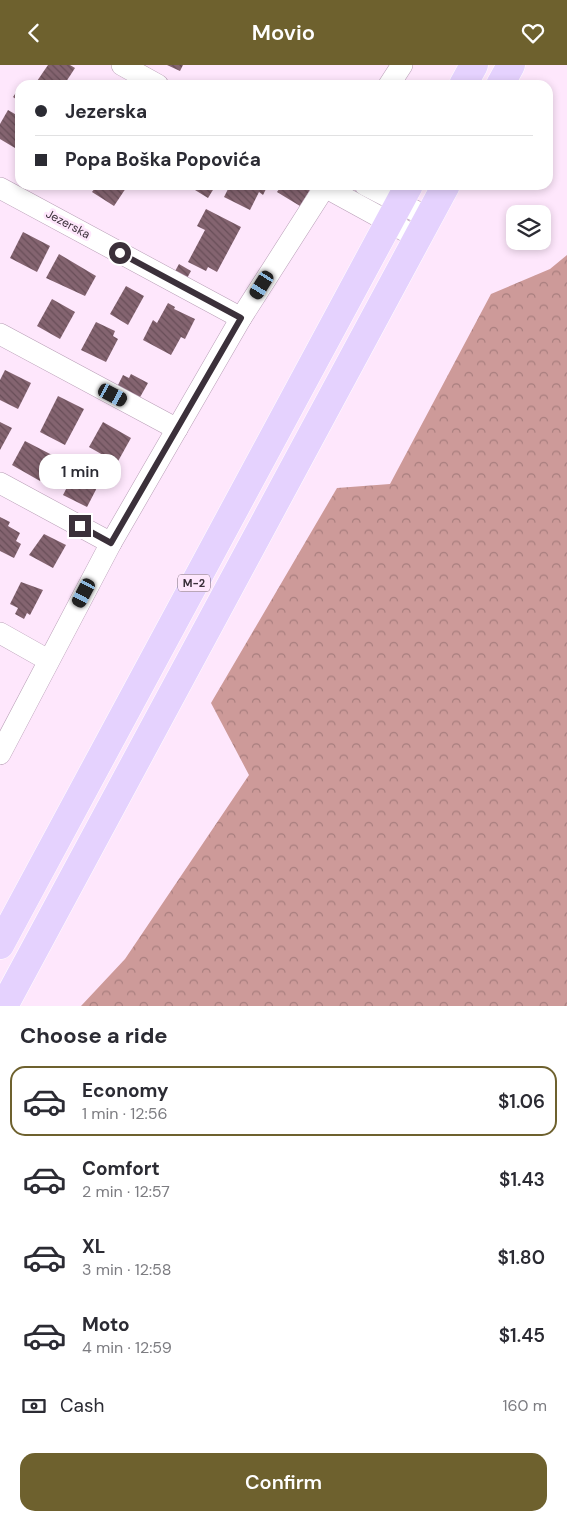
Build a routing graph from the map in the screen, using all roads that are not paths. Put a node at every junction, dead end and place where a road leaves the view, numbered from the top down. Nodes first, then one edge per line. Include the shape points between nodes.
1 (122, 65) edge
2 (402, 65) edge
3 (474, 65) edge
4 (511, 65) edge
5 (149, 80) edge
6 (392, 80) edge
7 (466, 80) edge
8 (503, 80) edge
9 (0, 188) edge
10 (322, 190) edge
11 (343, 190) edge
12 (375, 190) edge
13 (443, 190) edge
14 (400, 203) edge
15 (424, 228) junction
16 (241, 318) junction
17 (0, 334) edge
18 (177, 429) junction
19 (0, 483) edge
20 (111, 543) junction
21 (0, 633) edge
22 (48, 660) junction
23 (0, 754) edge
24 (0, 945) edge
25 (4, 1006) edge

1 - 5 street
2 - 6 street
3 - 7 main road
4 - 8 main road
9 - 16 street, Jezerska
10 - 16 street
11 - 14 street
12 - 14 street
13 - 15 main road, M-2
14 - 15 street
14 - 24 main road, M-2
15 - 25 main road, M-2
16 - 18 street
17 - 18 street
18 - 20 street
19 - 20 street
20 - 22 street
21 - 22 street
22 - 23 street

